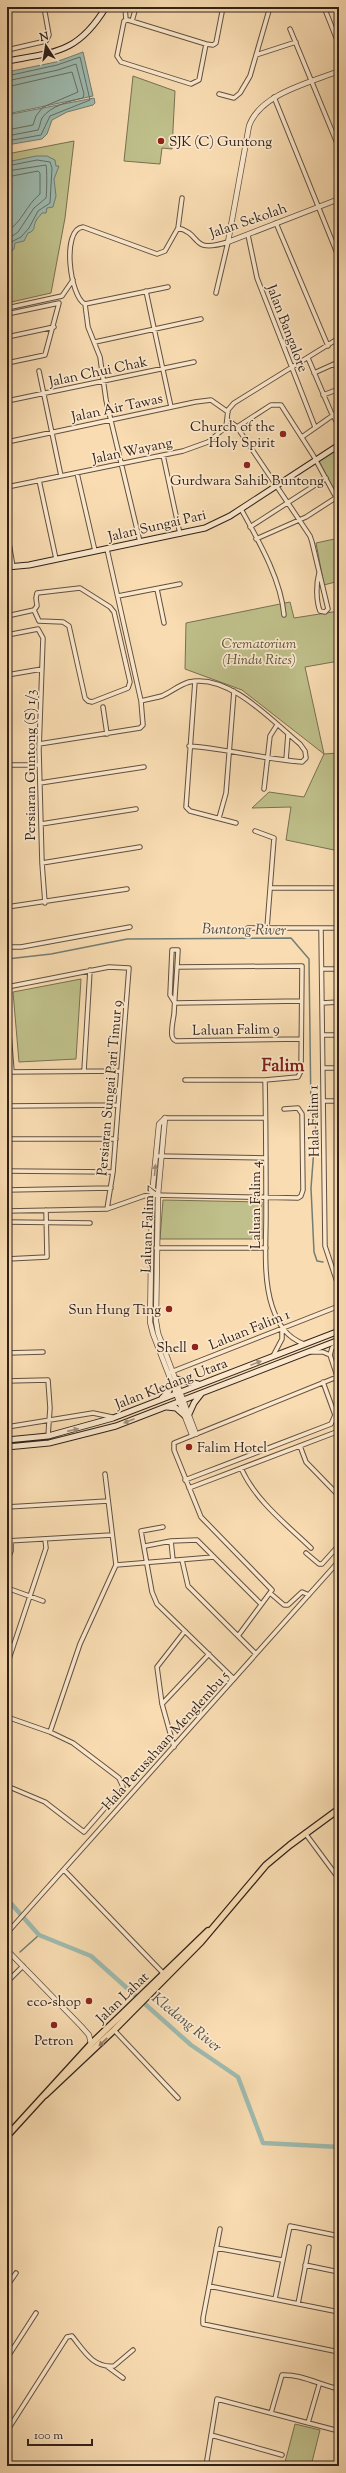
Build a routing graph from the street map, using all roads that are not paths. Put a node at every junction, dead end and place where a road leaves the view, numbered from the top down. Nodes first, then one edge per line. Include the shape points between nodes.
1 (44, 7) edge
2 (106, 7) edge
3 (126, 7) edge
4 (136, 7) edge
5 (223, 7) edge
6 (270, 7) edge
7 (324, 7) edge
8 (126, 20) junction
9 (132, 21) junction
10 (290, 29) dead end
11 (296, 42) junction
12 (206, 44) junction
13 (339, 45) edge
14 (7, 50) edge
15 (256, 55) junction
16 (7, 61) edge
17 (339, 71) edge
18 (311, 82) junction
19 (219, 94) dead end
20 (274, 98) junction
21 (339, 148) edge
22 (182, 198) dead end
23 (339, 199) edge
24 (318, 207) junction
25 (276, 223) junction
26 (178, 228) junction
27 (248, 235) junction
28 (228, 242) junction
29 (339, 258) edge
30 (73, 280) junction
31 (168, 287) dead end
32 (146, 291) junction
33 (216, 293) dead end
34 (85, 304) junction
35 (7, 308) edge
36 (7, 314) edge
37 (201, 319) dead end
38 (54, 327) junction
39 (155, 329) junction
40 (7, 337) edge
41 (339, 338) edge
42 (95, 342) junction
43 (328, 346) junction
44 (308, 358) junction
45 (194, 362) dead end
46 (7, 363) edge
47 (163, 368) junction
48 (292, 368) junction
49 (339, 369) edge
50 (39, 371) dead end
51 (314, 373) junction
52 (103, 382) junction
53 (339, 389) edge
54 (43, 394) junction
55 (324, 395) junction
56 (7, 401) edge
57 (171, 407) junction
58 (339, 411) edge
59 (228, 412) junction
60 (332, 415) junction
61 (111, 419) junction
62 (228, 420) junction
63 (339, 426) edge
64 (237, 427) junction
65 (315, 427) junction
66 (51, 432) junction
67 (302, 436) junction
68 (7, 442) edge
69 (339, 445) edge
70 (163, 455) junction
71 (316, 460) junction
72 (121, 464) junction
73 (77, 472) junction
74 (61, 476) junction
75 (326, 478) junction
76 (39, 480) junction
77 (276, 486) junction
78 (7, 487) edge
79 (337, 497) junction
80 (287, 503) junction
81 (339, 503) edge
82 (241, 509) junction
83 (299, 520) junction
84 (250, 527) junction
85 (7, 531) edge
86 (180, 535) junction
87 (256, 539) junction
88 (140, 542) junction
89 (107, 549) junction
90 (95, 551) junction
91 (56, 559) junction
92 (11, 565) edge
93 (7, 567) edge
94 (319, 573) junction
95 (180, 584) dead end
96 (157, 589) junction
97 (118, 596) junction
98 (34, 610) junction
99 (284, 615) dead end
100 (7, 616) edge
101 (164, 623) dead end
102 (7, 635) edge
103 (42, 669) junction
104 (7, 675) edge
105 (195, 681) junction
106 (234, 691) junction
107 (141, 700) junction
108 (103, 707) dead end
109 (277, 725) junction
110 (108, 734) junction
111 (288, 734) junction
112 (39, 744) junction
113 (189, 746) junction
114 (229, 751) junction
115 (267, 757) junction
116 (286, 760) junction
117 (40, 765) junction
118 (7, 766) edge
119 (144, 767) dead end
120 (40, 783) junction
121 (264, 789) dead end
122 (136, 809) dead end
123 (219, 818) junction
124 (236, 823) dead end
125 (41, 824) junction
126 (255, 831) dead end
127 (140, 846) dead end
128 (42, 863) junction
129 (270, 888) junction
130 (339, 888) edge
131 (127, 889) dead end
132 (45, 903) junction
133 (7, 907) edge
134 (130, 927) dead end
135 (248, 928) dead end
136 (267, 928) junction
137 (321, 928) junction
138 (339, 928) edge
139 (7, 947) edge
140 (177, 967) junction
141 (322, 969) junction
142 (339, 969) edge
143 (90, 970) junction
144 (8, 987) edge
145 (301, 1001) junction
146 (339, 1002) edge
147 (174, 1003) junction
148 (322, 1003) junction
149 (7, 1020) edge
150 (323, 1035) junction
151 (339, 1035) edge
152 (301, 1039) junction
153 (323, 1068) junction
154 (339, 1068) edge
155 (84, 1071) junction
156 (121, 1071) junction
157 (9, 1072) edge
158 (185, 1080) dead end
159 (265, 1080) junction
160 (324, 1101) junction
161 (339, 1101) edge
162 (118, 1105) junction
163 (7, 1106) edge
164 (284, 1109) dead end
165 (165, 1118) junction
166 (266, 1118) junction
167 (7, 1139) edge
168 (116, 1139) junction
169 (156, 1156) junction
170 (162, 1156) junction
171 (266, 1158) junction
172 (7, 1171) edge
173 (113, 1172) junction
174 (112, 1188) junction
175 (7, 1190) edge
176 (152, 1195) junction
177 (158, 1195) junction
178 (266, 1196) junction
179 (107, 1209) junction
180 (46, 1210) junction
181 (7, 1211) edge
182 (7, 1222) edge
183 (46, 1222) junction
184 (90, 1223) dead end
185 (151, 1248) junction
186 (157, 1248) junction
187 (266, 1248) junction
188 (7, 1260) edge
189 (339, 1288) edge
190 (339, 1306) edge
191 (282, 1327) junction
192 (339, 1331) edge
193 (339, 1341) edge
194 (304, 1344) junction
195 (43, 1352) dead end
196 (310, 1352) junction
197 (7, 1353) edge
198 (330, 1355) junction
199 (273, 1356) junction
200 (337, 1370) edge
201 (171, 1372) junction
202 (337, 1377) junction
203 (174, 1380) junction
204 (7, 1381) edge
205 (324, 1382) junction
206 (339, 1382) edge
207 (201, 1384) junction
208 (178, 1393) junction
209 (202, 1393) junction
210 (160, 1400) junction
211 (181, 1401) junction
212 (166, 1407) junction
213 (187, 1415) junction
214 (113, 1418) junction
215 (48, 1422) junction
216 (7, 1427) edge
217 (339, 1431) edge
218 (194, 1434) junction
219 (48, 1436) junction
220 (7, 1440) edge
221 (300, 1446) junction
222 (7, 1447) edge
223 (241, 1468) junction
224 (106, 1474) dead end
225 (185, 1480) junction
226 (189, 1488) junction
227 (339, 1496) edge
228 (108, 1501) junction
229 (7, 1507) edge
230 (163, 1527) dead end
231 (112, 1535) junction
232 (45, 1539) junction
233 (9, 1541) edge
234 (171, 1541) junction
235 (339, 1545) edge
236 (146, 1546) junction
237 (311, 1548) dead end
238 (306, 1553) dead end
239 (214, 1557) junction
240 (173, 1560) junction
241 (182, 1560) junction
242 (339, 1561) edge
243 (7, 1562) edge
244 (148, 1562) junction
245 (116, 1565) junction
246 (7, 1588) edge
247 (270, 1593) junction
248 (30, 1596) junction
249 (309, 1596) junction
250 (43, 1601) dead end
251 (261, 1604) junction
252 (186, 1631) junction
253 (238, 1636) junction
254 (209, 1654) junction
255 (256, 1654) junction
256 (7, 1665) edge
257 (234, 1679) junction
258 (162, 1704) junction
259 (7, 1717) edge
260 (50, 1732) junction
261 (174, 1747) junction
262 (7, 1786) edge
263 (338, 1809) edge
264 (306, 1833) junction
265 (64, 1870) junction
266 (339, 1879) edge
267 (220, 1921) junction
268 (7, 1933) edge
269 (7, 1950) edge
270 (22, 1966) junction
271 (163, 1973) junction
272 (7, 1982) edge
273 (147, 1993) junction
274 (138, 2002) junction
275 (114, 2030) junction
276 (90, 2035) junction
277 (98, 2036) junction
278 (91, 2044) junction
279 (45, 2095) junction
280 (178, 2098) dead end
281 (7, 2136) edge
282 (220, 2229) dead end
283 (339, 2236) edge
284 (309, 2247) dead end
285 (216, 2248) junction
286 (282, 2260) junction
287 (305, 2265) junction
288 (16, 2272) dead end
289 (339, 2272) edge
290 (7, 2286) edge
291 (209, 2286) junction
292 (275, 2299) junction
293 (298, 2304) junction
294 (339, 2312) edge
295 (36, 2314) dead end
296 (133, 2350) dead end
297 (339, 2352) edge
298 (7, 2358) edge
299 (108, 2367) junction
300 (123, 2378) dead end
301 (319, 2385) junction
302 (339, 2389) edge
303 (271, 2413) junction
304 (308, 2423) junction
305 (7, 2431) edge
306 (339, 2431) edge
307 (211, 2435) junction
308 (282, 2455) dead end
309 (315, 2464) dead end
310 (206, 2466) edge
311 (322, 2466) edge

1 - 14 street via 49,35 46,41
2 - 16 main road via 95,25 70,47
3 - 8 street
4 - 9 street
5 - 12 street via 216,43 213,46
6 - 15 street
7 - 13 street
8 - 9 street
8 - 12 street via 118,46 118,59 191,84 200,78
9 - 12 street
10 - 11 street
11 - 15 street
11 - 18 street
15 - 19 street via 246,85 237,97
17 - 18 street
18 - 20 street
18 - 21 street
20 - 24 street
20 - 28 street via 256,110 249,126
22 - 26 street
23 - 24 street, Jalan Sekolah
24 - 25 street, Jalan Sekolah
24 - 29 street
25 - 27 street, Jalan Sekolah
25 - 43 street
26 - 28 street, Jalan Sekolah via 204,246
26 - 30 street via 166,251 157,254 91,228 78,228 70,244
27 - 28 street, Jalan Sekolah
27 - 48 street, Jalan Bangalore via 257,278
28 - 33 street
30 - 34 street via 80,300
30 - 35 street via 62,296
31 - 32 street
32 - 34 street
32 - 39 street
34 - 42 street via 86,319
36 - 38 street via 59,303
37 - 39 street
38 - 40 street
38 - 46 street via 45,355
39 - 42 street
39 - 47 street
41 - 43 street
42 - 52 street
43 - 44 street
44 - 48 street
44 - 51 street
45 - 47 street, Jalan Chui Chak
47 - 52 street, Jalan Chui Chak
47 - 57 street
48 - 59 street via 234,404
48 - 65 street, Jalan Bangalore
49 - 51 street via 334,364
50 - 54 street
51 - 55 street
52 - 54 street, Jalan Chui Chak
52 - 61 street
53 - 55 street
54 - 56 street, Jalan Chui Chak
54 - 66 street
55 - 60 street
57 - 59 street, Jalan Air Tawas via 211,400
57 - 61 street, Jalan Air Tawas
58 - 60 street
59 - 62 street
60 - 63 street
60 - 65 street
61 - 66 street, Jalan Air Tawas
61 - 72 street
62 - 64 street
62 - 70 street, Jalan Wayang via 224,431 208,442
64 - 67 street via 271,405 278,404
64 - 77 street
65 - 67 street
66 - 68 street, Jalan Air Tawas
66 - 74 street
67 - 71 street
69 - 71 main road, Jalan Sungai Pari
70 - 72 street, Jalan Wayang
70 - 86 street
71 - 75 street
71 - 77 main road, Jalan Sungai Pari
72 - 73 street, Jalan Wayang
72 - 88 street
73 - 74 street, Jalan Wayang
73 - 90 street
74 - 76 street, Jalan Wayang
75 - 79 street
75 - 80 street
76 - 78 street, Jalan Wayang
76 - 91 street
77 - 80 street
77 - 82 main road, Jalan Sungai Pari
79 - 81 street
79 - 83 street
80 - 83 street
80 - 84 street
82 - 84 street
82 - 86 main road, Jalan Sungai Pari via 215,524
83 - 87 street
83 - 94 street via 312,542
84 - 87 street
85 - 92 street
86 - 88 main road, Jalan Sungai Pari
87 - 99 street via 282,599
88 - 89 main road, Jalan Sungai Pari
89 - 90 main road, Jalan Sungai Pari
89 - 97 street
90 - 91 main road, Jalan Sungai Pari
91 - 92 main road, Jalan Sungai Pari
92 - 93 main road, Jalan Sungai Pari
94 - 94 street via 327,611 322,612 319,609
95 - 96 street
96 - 97 street
96 - 101 street
97 - 107 street
98 - 98 street via 40,621 63,622 69,626 83,690 88,701 92,702 128,688 130,682 116,618 110,607 86,590 75,588 37,593 38,606
98 - 100 street
102 - 103 street, Persiaran Guntong (S) 1/3 via 40,630 43,638
103 - 104 street
103 - 112 street, Persiaran Guntong (S) 1/3
105 - 106 street
105 - 107 street via 161,696
105 - 113 street
106 - 109 street
106 - 114 street
107 - 110 street via 144,721 140,728
108 - 110 street
109 - 111 street
109 - 115 street via 270,736
110 - 112 street
111 - 116 street
111 - 116 street via 304,748 306,758 302,762
112 - 117 street, Persiaran Guntong (S) 1/3
113 - 114 street
113 - 123 street via 185,804 190,811
114 - 115 street
114 - 123 street via 226,793
115 - 116 street
115 - 121 street
117 - 118 street
117 - 120 street, Persiaran Guntong (S) 1/3
119 - 120 street
120 - 125 street, Persiaran Guntong (S) 1/3
122 - 125 street
123 - 124 street
125 - 128 street, Persiaran Guntong (S) 1/3
126 - 129 street via 274,838
127 - 128 street
128 - 132 street, Persiaran Guntong (S) 1/3
129 - 130 street
129 - 136 street
131 - 132 street
132 - 133 street
134 - 139 street via 22,947
135 - 136 street
136 - 137 street
137 - 138 street
137 - 141 street, Hala Falim 1
140 - 145 street via 302,966
140 - 147 street
140 - 147 street via 178,950 172,950 170,995
141 - 142 street
141 - 148 street, Hala Falim 1
143 - 144 street
143 - 155 street
143 - 156 street, Persiaran Sungai Pari Timur 9 via 109,967 129,968
144 - 149 street
145 - 147 street
145 - 152 street
146 - 148 street
147 - 152 street, Laluan Falim 9 via 173,1039 179,1042
148 - 150 street, Hala Falim 1
149 - 157 street
150 - 151 street
150 - 153 street, Hala Falim 1
152 - 159 street via 301,1071 298,1077
153 - 154 street
153 - 160 street, Hala Falim 1
155 - 156 street
155 - 157 street
156 - 162 street, Persiaran Sungai Pari Timur 9
158 - 159 street
159 - 166 street, Laluan Falim 4
160 - 161 street
160 - 189 street, Hala Falim 1 via 325,1246
162 - 163 street
162 - 168 street, Persiaran Sungai Pari Timur 9
164 - 178 street via 298,1108 302,1112 303,1194 298,1198
165 - 166 street
165 - 169 street via 159,1124
165 - 170 street, Laluan Falim 7
166 - 171 street, Laluan Falim 4
167 - 168 street
168 - 173 street, Persiaran Sungai Pari Timur 9
169 - 170 street
176 -> 169 street
170 - 171 street
170 - 177 street, Laluan Falim 7
171 - 178 street, Laluan Falim 4
172 - 173 street
173 - 174 street, Persiaran Sungai Pari Timur 9
174 - 175 street
174 - 179 street, Persiaran Sungai Pari Timur 9
176 - 177 street
176 - 179 street
176 - 185 street
177 - 178 street
177 - 186 street, Laluan Falim 7
178 - 187 street, Laluan Falim 4
179 - 180 street
180 - 181 street
180 - 183 street
182 - 183 street
183 - 184 street
183 - 188 street via 47,1257
185 - 186 street
185 - 201 street via 150,1322
186 - 187 street
186 - 201 street, Laluan Falim 7 via 156,1321
187 - 191 street, Laluan Falim 4 via 269,1292 272,1306
190 - 191 street, Laluan Falim 1
191 - 194 street, Laluan Falim 4 via 288,1336
191 - 199 street via 282,1338
191 - 201 street, Laluan Falim 1
192 - 194 main road, Jalan Kledang Utara
193 - 196 main road, Jalan Kledang Utara
193 - 198 street via 332,1348
194 - 199 main road, Jalan Kledang Utara
195 - 197 street
196 - 198 street
196 - 209 main road, Jalan Kledang Utara
198 - 200 street
207 -> 199 main road, Jalan Kledang Utara
200 - 202 street
201 - 203 street, Laluan Falim 7
202 - 205 street
202 - 206 street
203 - 207 main road
203 - 208 street, Laluan Falim 7
203 - 210 main road via 169,1392
204 - 215 street via 48,1380
204 - 216 street
205 - 218 street
205 - 225 street via 335,1415 331,1424
207 - 208 main road, Jalan Kledang Utara
208 - 210 main road, Jalan Kledang Utara
208 - 211 street, Laluan Falim 7
209 - 211 main road, Jalan Kledang Utara
209 - 213 main road
210 - 214 main road, Jalan Kledang Utara
211 - 212 main road, Jalan Kledang Utara
211 - 213 street, Laluan Falim 7
212 - 213 main road via 176,1408
212 -> 222 main road, Jalan Kledang Utara via 87,1434 49,1443
213 - 218 street, Laluan Falim 7
214 - 215 street via 93,1413
219 -> 214 main road, Jalan Kledang Utara
215 - 216 street
215 - 219 street
217 - 221 street
218 - 225 street via 174,1443
219 - 220 main road, Jalan Kledang Utara
221 - 223 street
221 - 227 street via 306,1462
223 - 226 street
223 - 237 street via 247,1482 261,1499
224 - 228 street
225 - 226 street
226 - 247 street via 201,1516 272,1590
228 - 229 street
228 - 231 street
230 - 236 street via 142,1530 142,1540
231 - 232 street
231 - 245 street
232 - 233 street
232 - 248 street via 46,1548
233 - 243 street via 11,1551
234 - 236 street
234 - 239 street via 197,1540
234 - 240 street
235 - 238 street via 322,1564
236 - 244 street
239 - 241 street
239 - 251 street
240 - 241 street
240 - 244 street
241 - 253 street via 188,1586
242 - 249 street, Hala Perusahaan Menglembu 5
244 - 245 street
244 - 252 street via 154,1599
245 - 260 street via 80,1644
246 - 248 street
247 - 249 street via 284,1605 288,1605 302,1592
247 - 251 street
248 - 250 street
248 - 256 street
249 - 255 street, Hala Perusahaan Menglembu 5
251 - 253 street
252 - 254 street
252 - 258 street via 158,1664
253 - 255 street
254 - 257 street
254 - 258 street
255 - 257 street, Hala Perusahaan Menglembu 5
257 - 261 street, Hala Perusahaan Menglembu 5
258 - 261 street
259 - 260 street
260 - 262 street via 73,1743 119,1778 123,1787 84,1832 45,1802
261 - 265 street, Hala Perusahaan Menglembu 5
263 - 264 main road, Jalan Lahat
264 - 266 street
264 - 267 main road, Jalan Lahat via 261,1870
265 - 268 street, Hala Perusahaan Menglembu 5
265 - 271 street
267 - 271 main road, Jalan Lahat via 198,1938
267 - 273 main road, Jalan Lahat
269 - 270 street
270 - 272 street
270 - 276 street
271 - 273 main road, Jalan Lahat
273 - 274 main road, Jalan Lahat
274 - 275 main road, Jalan Lahat
274 - 277 main road, Jalan Lahat
275 -> 279 main road, Jalan Lahat
275 - 280 street
276 - 277 street
276 - 278 street
277 - 278 main road, Jalan Lahat
278 - 279 main road, Jalan Lahat
279 - 281 main road, Jalan Lahat
282 - 285 street
283 - 286 street via 290,2226
284 - 287 street
285 - 286 street
285 - 291 street
286 - 292 street
287 - 289 street
287 - 293 street
288 - 290 street
291 - 292 street
291 - 297 street via 203,2324
292 - 293 street
293 - 294 street
295 - 298 street
296 - 299 street via 120,2363
299 - 300 street
299 - 305 street via 92,2361 72,2336 67,2337
301 - 302 street
301 - 303 street via 311,2380 284,2374 281,2376
301 - 304 street
303 - 304 street
303 - 307 street via 216,2400
304 - 306 street
307 - 308 street
307 - 310 street
309 - 311 street

